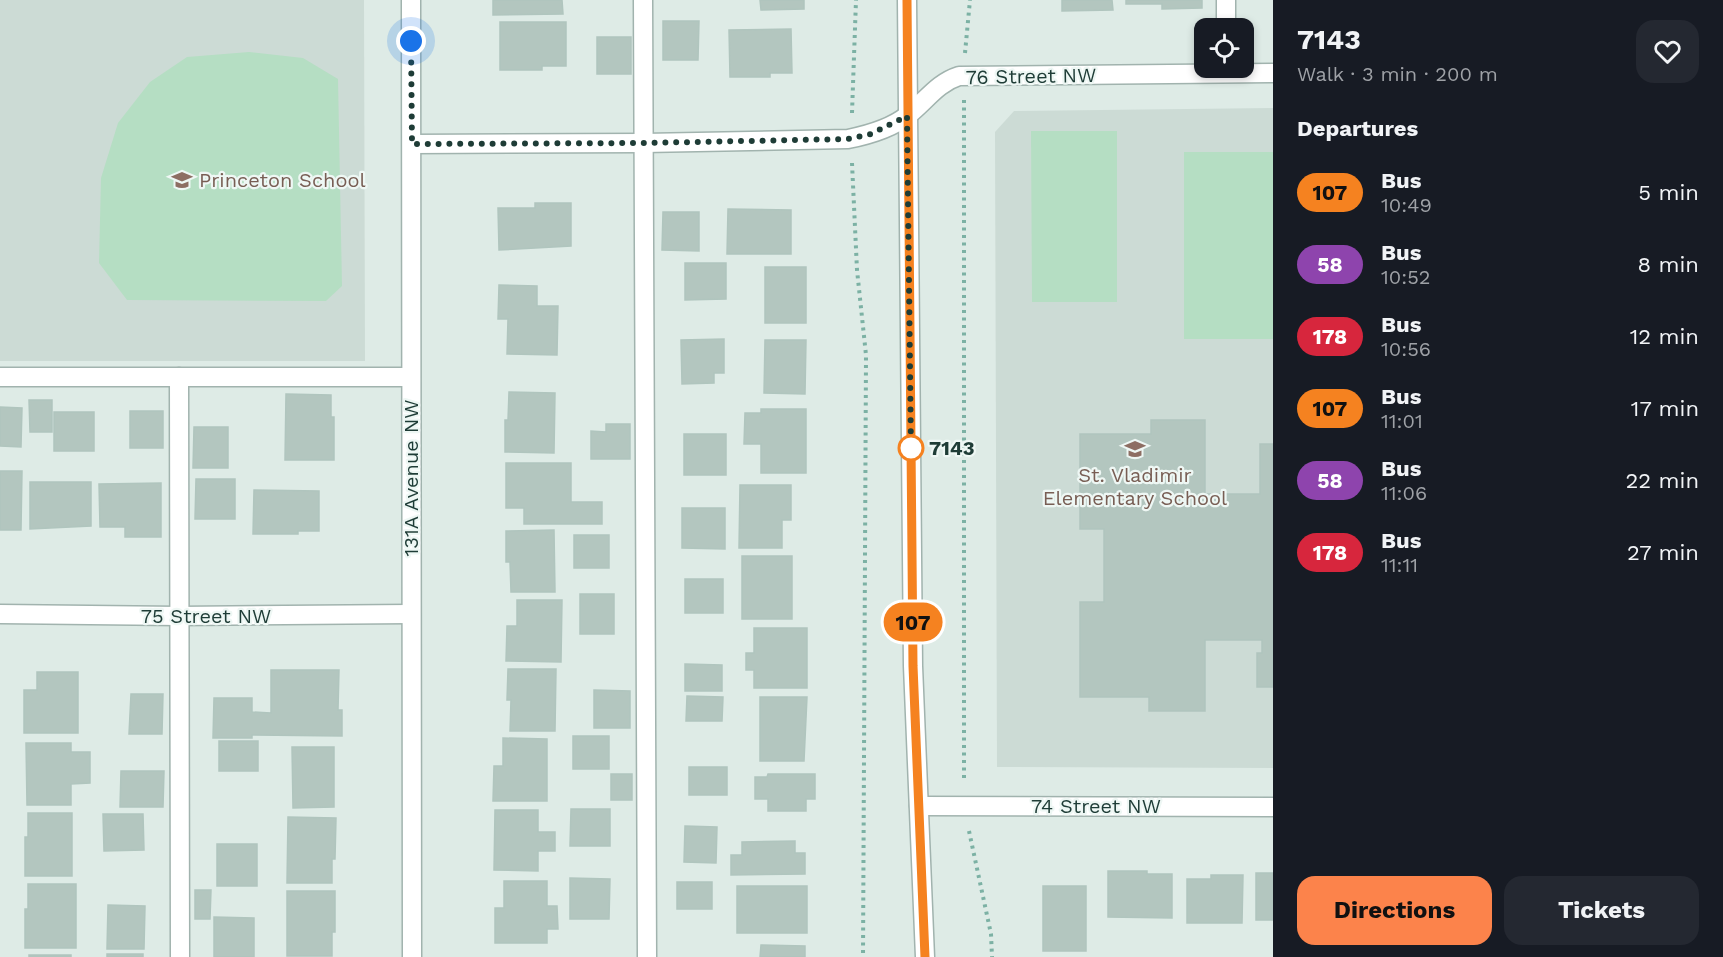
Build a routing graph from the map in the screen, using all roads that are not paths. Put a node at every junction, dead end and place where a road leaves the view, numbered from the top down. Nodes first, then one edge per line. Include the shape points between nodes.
1 (411, 0) edge
2 (643, 0) edge
3 (907, 0) edge
4 (1226, 0) edge
5 (1226, 18) edge
6 (1194, 72) edge
7 (1254, 73) edge
8 (1273, 74) edge
9 (907, 116) junction
10 (644, 143) junction
11 (412, 144) junction
12 (0, 377) edge
13 (179, 377) junction
14 (410, 377) junction
15 (0, 614) edge
16 (411, 614) junction
17 (179, 616) junction
18 (919, 806) junction
19 (1273, 807) edge
20 (180, 957) edge
21 (412, 957) edge
22 (647, 957) edge
23 (925, 957) edge

1 - 11 street, 131A Avenue NW
2 - 10 street
3 - 9 street
4 - 5 street
6 - 9 street, 76 Street NW via 964,76 947,80
7 - 8 street, 76 Street NW
9 - 10 street, 76 Street NW via 871,134 851,138
9 - 18 street via 913,666
10 - 11 street, 76 Street NW
10 - 22 street
11 - 14 street, 131A Avenue NW
12 - 13 street
13 - 14 street
13 - 17 street
14 - 16 street, 131A Avenue NW
15 - 17 street, 75 Street NW
16 - 17 street, 75 Street NW
16 - 21 street, 131A Avenue NW
17 - 20 street
18 - 19 street, 74 Street NW
18 - 23 street

